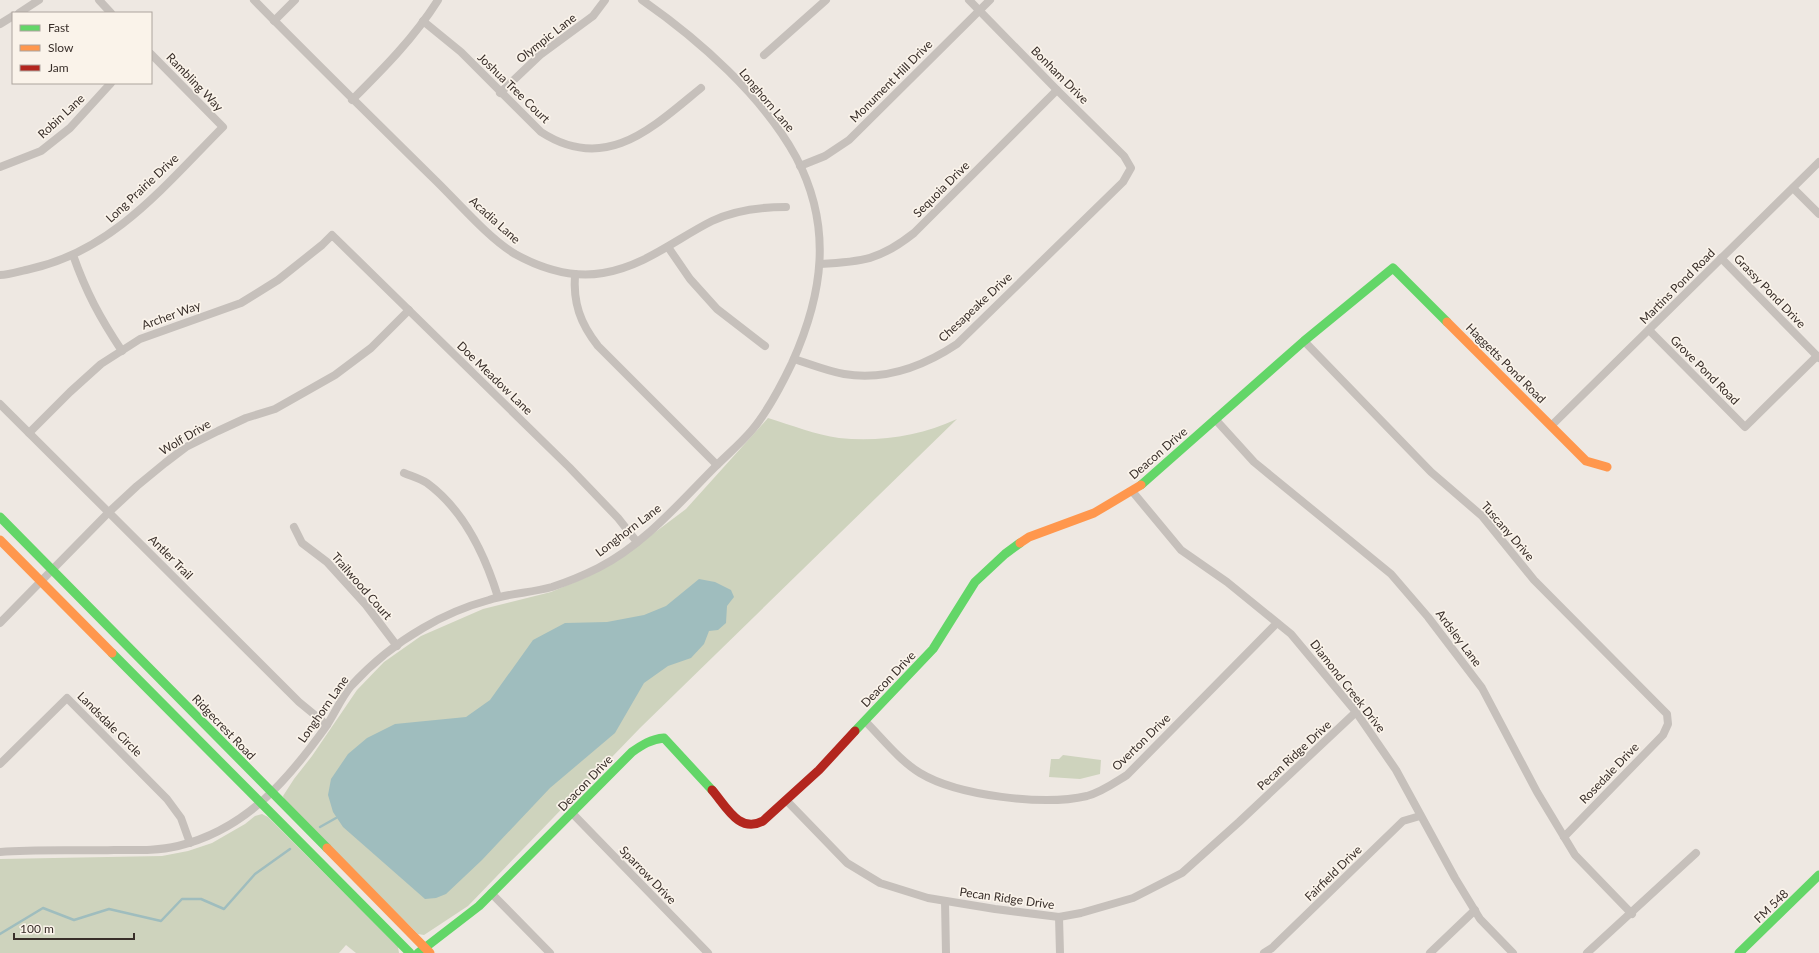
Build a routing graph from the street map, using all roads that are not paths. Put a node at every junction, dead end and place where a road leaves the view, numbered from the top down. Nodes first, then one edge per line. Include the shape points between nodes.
1 (39, 0) edge
2 (98, 0) edge
3 (254, 0) edge
4 (295, 0) edge
5 (438, 0) edge
6 (605, 0) edge
7 (642, 0) edge
8 (826, 0) edge
9 (969, 0) edge
10 (990, 0) edge
11 (980, 10) junction
12 (21, 12) edge
13 (110, 12) edge
14 (12, 17) edge
15 (274, 21) junction
16 (424, 21) junction
17 (0, 24) edge
18 (152, 55) edge
19 (764, 55) dead end
20 (111, 84) edge
21 (701, 88) dead end
22 (1057, 90) junction
23 (500, 93) junction
24 (352, 100) junction
25 (223, 127) joint
26 (1819, 162) edge
27 (800, 166) junction
28 (0, 167) edge
29 (1131, 168) joint
30 (1793, 188) junction
31 (786, 207) dead end
32 (1819, 214) edge
33 (332, 235) joint
34 (668, 247) junction
35 (74, 255) junction
36 (1721, 258) junction
37 (820, 264) junction
38 (1393, 268) joint
39 (574, 274) junction
40 (0, 275) edge
41 (409, 310) junction
42 (1649, 330) junction
43 (1304, 341) junction
44 (765, 346) dead end
45 (122, 351) junction
46 (1818, 357) edge
47 (794, 359) junction
48 (0, 404) edge
49 (1215, 419) junction
50 (1551, 426) junction
51 (29, 433) junction
52 (717, 465) junction
53 (1607, 467) dead end
54 (404, 473) dead end
55 (1132, 491) junction
56 (110, 512) junction
57 (0, 517) edge
58 (294, 527) dead end
59 (0, 540) edge
60 (636, 542) junction
61 (53, 570) junction
62 (42, 582) junction
63 (498, 598) junction
64 (0, 623) edge
65 (1277, 623) junction
66 (397, 646) junction
67 (1356, 712) junction
68 (865, 721) junction
69 (1668, 724) joint
70 (327, 725) junction
71 (0, 764) edge
72 (272, 794) junction
73 (786, 800) junction
74 (261, 804) junction
75 (572, 813) junction
76 (1420, 816) junction
77 (1564, 837) junction
78 (190, 843) junction
79 (0, 852) edge
80 (1696, 853) dead end
81 (1819, 875) edge
82 (491, 893) junction
83 (945, 901) junction
84 (1475, 910) junction
85 (1632, 914) junction
86 (1059, 917) junction
87 (424, 951) edge
88 (410, 953) edge
89 (550, 953) edge
90 (708, 953) edge
91 (946, 953) edge
92 (1060, 953) edge
93 (1264, 953) edge
94 (1430, 953) edge
95 (1513, 953) edge
96 (1587, 953) edge
97 (1739, 953) edge

1 - 12 street
2 - 13 street
3 - 15 street, Acadia Lane
4 - 15 street
5 - 16 street
6 - 23 street, Olympic Lane via 593,16 540,55
7 - 27 street, Longhorn Lane via 677,25 727,70 776,126
8 - 19 street
9 - 11 street, Bonham Drive
10 - 11 street, Monument Hill Drive
11 - 22 street, Bonham Drive
11 - 27 street, Monument Hill Drive via 849,140 825,156
14 - 17 street
15 - 24 street, Acadia Lane
16 - 23 street, Joshua Tree Court via 461,52
16 - 24 street via 394,59
18 - 25 street, Rambling Way
20 - 28 street, Robin Lane via 70,128 41,151
21 - 23 street, Joshua Tree Court via 637,137 619,145 596,149 555,141 528,121
22 - 29 street, Bonham Drive via 1124,156
22 - 37 street, Sequoia Drive via 914,233 898,245 867,260
24 - 39 street, Acadia Lane via 501,244 531,261 563,273
25 - 35 street, Long Prairie Drive via 151,200 114,232
26 - 30 street, Martins Pond Road
27 - 37 street, Longhorn Lane via 816,212
29 - 47 street, Chesapeake Drive via 1123,182 962,338 937,358 914,368 870,375 845,374
30 - 32 street
30 - 36 street, Martins Pond Road
31 - 34 street, Acadia Lane via 753,209 734,214 714,221
33 - 41 street, Doe Meadow Lane
33 - 45 street, Archer Way via 278,280 242,303 140,340
34 - 39 street, Acadia Lane via 619,270 586,275
34 - 44 street via 690,279 717,309
35 - 40 street, Long Prairie Drive via 53,264
35 - 45 street via 85,287 100,318
36 - 42 street, Martins Pond Road
36 - 46 street, Grassy Pond Drive
37 - 47 street, Longhorn Lane via 814,304
38 - 43 street, Deacon Drive
38 - 50 street, Haggetts Pond Road
39 - 52 street via 576,305 590,336
41 - 56 street, Wolf Drive via 371,348 335,375 275,409 239,421 186,447 137,486
41 - 60 street, Doe Meadow Lane via 580,478 618,518
42 - 46 street, Grove Pond Road via 1745,428
42 - 50 street, Martins Pond Road
43 - 49 street, Deacon Drive
43 - 69 street, Tuscany Drive via 1431,472 1482,516 1534,580 1667,714
45 - 51 street, Archer Way via 96,368
47 - 52 street, Longhorn Lane via 783,383 753,428
48 - 51 street, Antler Trail
49 - 55 street, Deacon Drive via 1144,484
49 - 77 street, Ardsley Lane via 1254,462 1391,574 1428,617 1482,688
50 - 53 street, Haggetts Pond Road via 1586,461
51 - 56 street, Antler Trail
52 - 60 street, Longhorn Lane via 668,516
54 - 63 street via 426,482 450,504 479,548 490,571
55 - 65 street, Diamond Creek Drive via 1181,550 1227,582
55 - 68 street, Deacon Drive via 1094,514 1030,537 1006,554 975,582 933,649
56 - 61 street, Wolf Drive
56 - 70 street, Antler Trail via 299,702
57 - 61 street, Ridgecrest Road
58 - 66 street, Trailwood Court via 302,544 327,562 366,605
59 - 62 street
60 - 63 street, Longhorn Lane via 599,567 551,587
61 - 62 street, Wolf Drive
61 - 72 street, Ridgecrest Road
62 - 64 street, Wolf Drive
62 - 74 street
63 - 66 street, Longhorn Lane via 463,609 424,627
65 - 67 street, Diamond Creek Drive via 1291,634
65 - 68 street, Overton Drive via 1127,775 1107,788 1087,796 1061,800 1022,798 954,788 919,772
66 - 70 street, Longhorn Lane via 384,654 349,688
67 - 76 street, Diamond Creek Drive via 1396,770
67 - 86 street, Pecan Ridge Drive via 1182,873 1133,898
68 - 73 street, Deacon Drive via 819,770
69 - 77 street, Rosedale Drive via 1663,735
70 - 72 street, Longhorn Lane
71 - 78 street, Landsdale Circle via 67,698 167,799 181,818
72 - 74 street, Longhorn Lane
72 - 87 street, Ridgecrest Road
73 - 75 street, Deacon Drive via 754,826 740,824 664,738 656,738 645,742 632,752
73 - 83 street, Pecan Ridge Drive via 847,863 880,883
74 - 78 street, Longhorn Lane via 232,825
74 - 88 street
75 - 82 street, Deacon Drive
75 - 90 street, Sparrow Drive
76 - 84 street, Diamond Creek Drive
76 - 93 street, Fairfield Drive via 1403,821
77 - 85 street, Ardsley Lane via 1575,855
78 - 79 street, Longhorn Lane via 150,850
80 - 85 street
81 - 97 street, FM 548 / FM 548
82 - 87 street, Deacon Drive
82 - 89 street
83 - 86 street, Pecan Ridge Drive
83 - 91 street
84 - 94 street
84 - 95 street, Diamond Creek Drive via 1480,919
85 - 96 street
86 - 92 street

